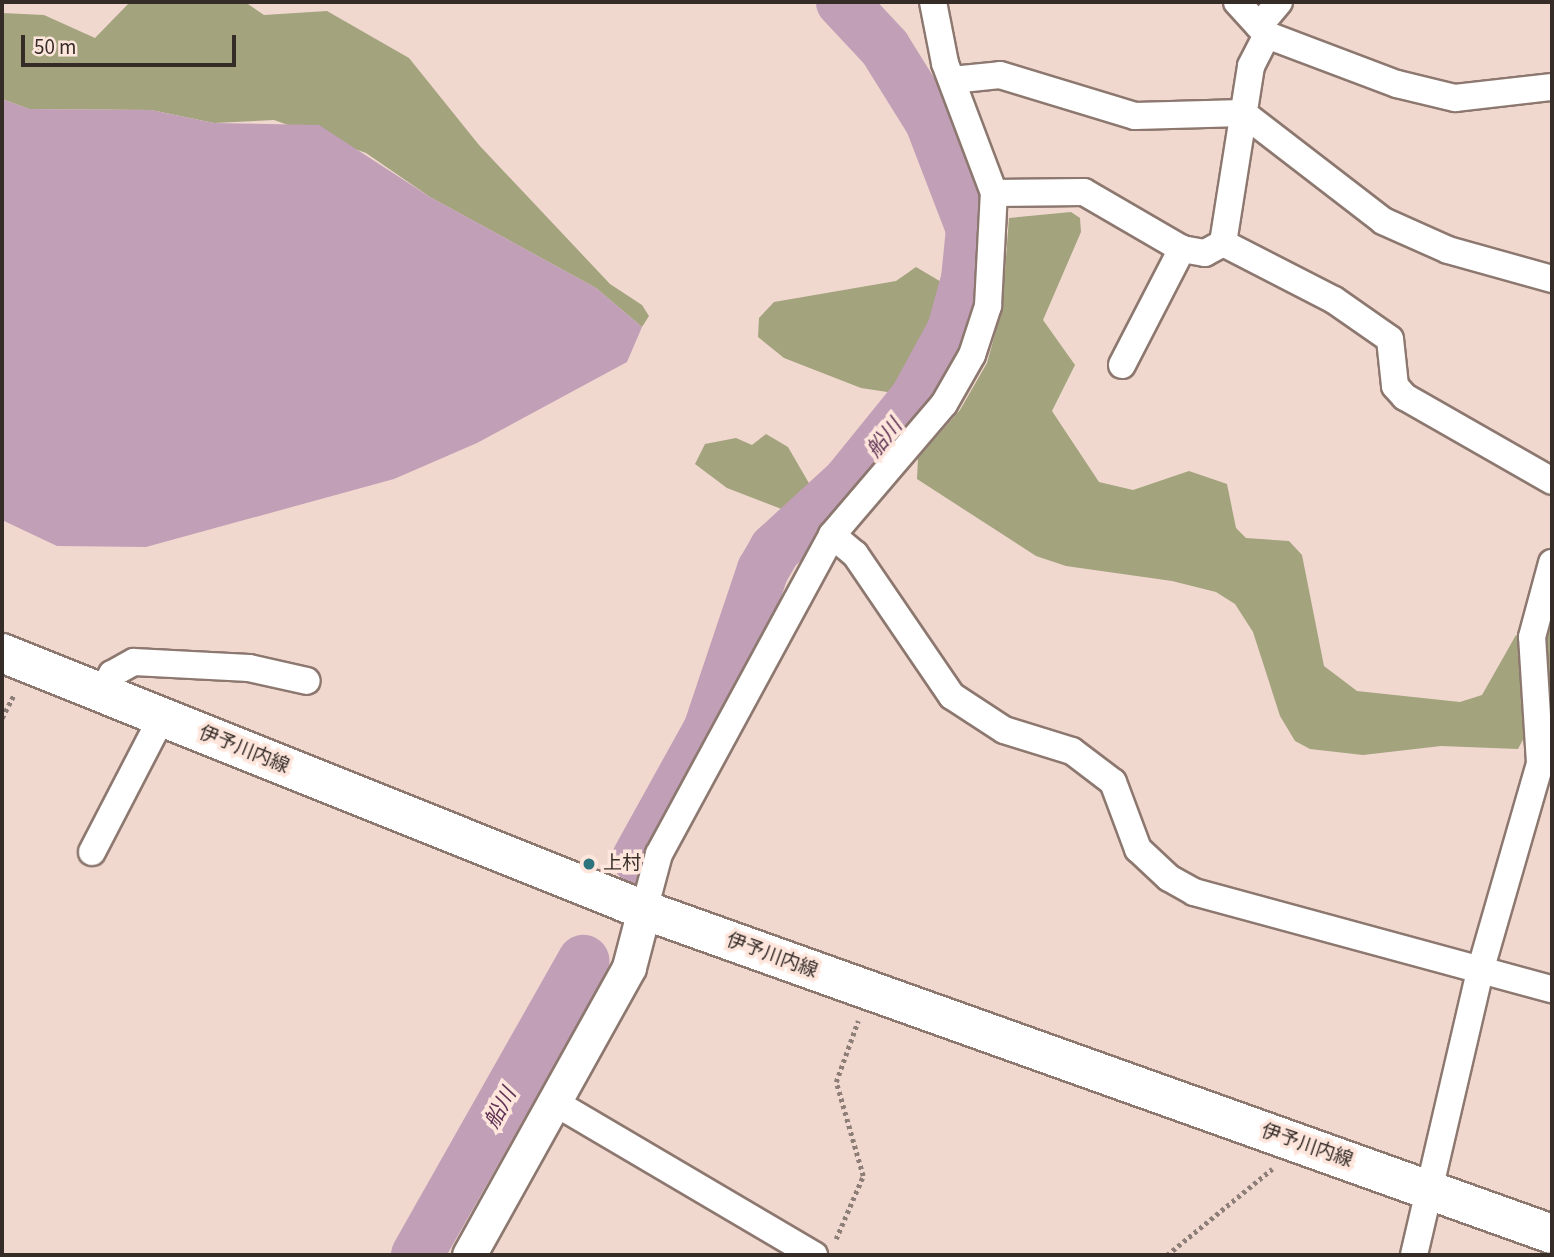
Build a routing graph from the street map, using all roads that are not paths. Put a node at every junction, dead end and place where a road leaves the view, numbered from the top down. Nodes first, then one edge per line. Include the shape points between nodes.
1 (933, 2) edge
2 (1237, 2) edge
3 (1279, 2) edge
4 (1263, 30) junction
5 (952, 80) junction
6 (1552, 87) edge
7 (1243, 113) junction
8 (994, 193) junction
9 (1223, 243) junction
10 (1182, 249) junction
11 (1552, 279) edge
12 (1122, 365) dead end
13 (1552, 481) edge
14 (832, 535) junction
15 (1552, 563) edge
16 (2, 653) edge
17 (307, 681) dead end
18 (103, 693) junction
19 (162, 717) junction
20 (93, 852) dead end
21 (644, 910) junction
22 (1481, 968) junction
23 (1552, 989) edge
24 (554, 1102) junction
25 (1432, 1190) junction
26 (1552, 1234) edge
27 (824, 1250) edge
28 (469, 1255) edge
29 (1414, 1255) edge

1 - 5 street
2 - 4 street
3 - 4 street
4 - 6 street via 1455,98
4 - 7 street
5 - 7 street via 985,72 1135,116
5 - 8 street
7 - 9 street
7 - 11 street via 1383,220 1448,250
8 - 10 street via 1084,192
8 - 14 street via 988,306 972,355 944,404
9 - 10 street via 1205,253
9 - 13 street via 1377,326 1390,339 1395,386 1405,397
10 - 12 street
14 - 21 street via 659,854
14 - 22 street via 855,554 952,695 1004,730 1072,751 1113,782 1138,849 1169,878 1194,892
15 - 22 street via 1532,637 1540,763
16 - 18 main road, 伊予川内線
17 - 18 street via 248,668 134,662 112,674
18 - 19 main road, 伊予川内線
19 - 20 street
19 - 21 main road, 伊予川内線
21 - 24 street via 629,967
21 - 25 main road, 伊予川内線
22 - 23 street
22 - 25 street
24 - 27 street
24 - 28 street
25 - 26 main road, 伊予川内線
25 - 29 street

